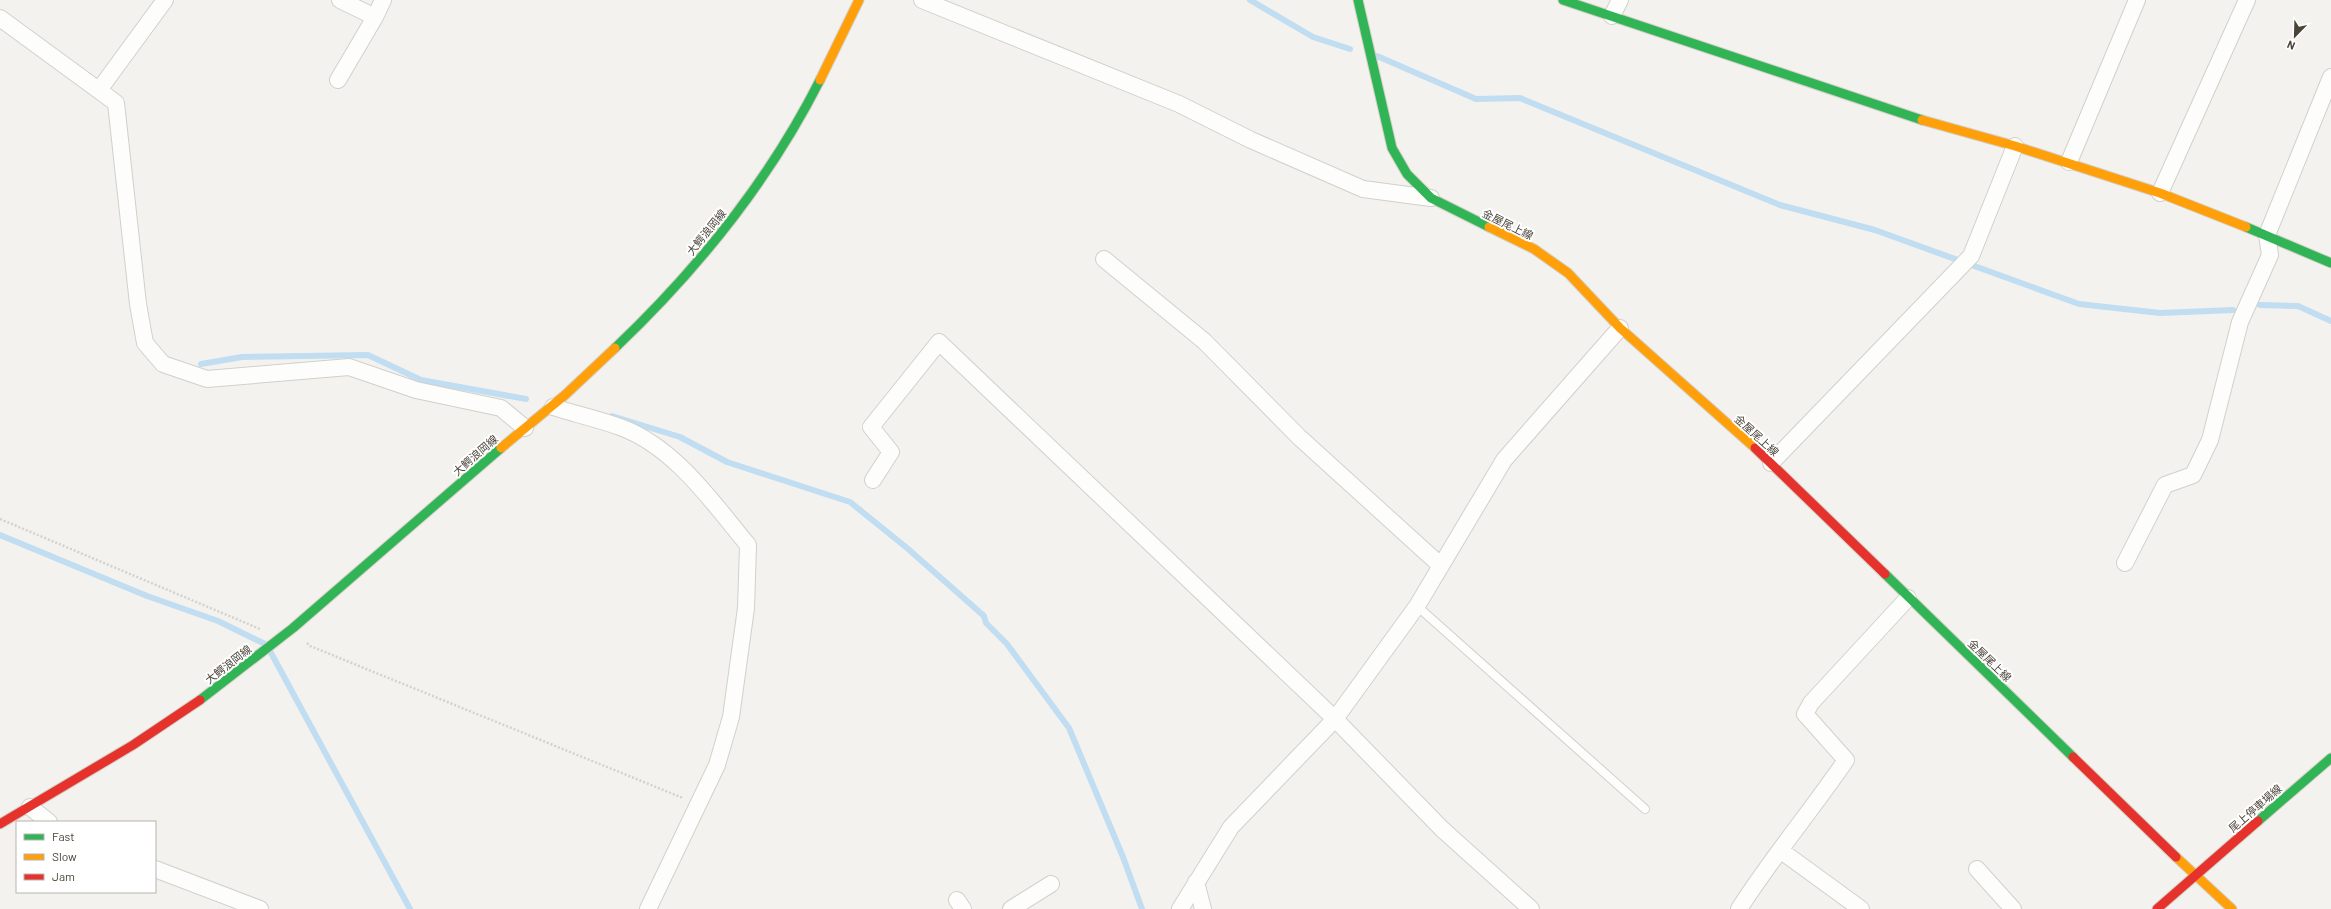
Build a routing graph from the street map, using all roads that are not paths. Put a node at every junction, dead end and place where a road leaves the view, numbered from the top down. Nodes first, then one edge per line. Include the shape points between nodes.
1 (165, 0) edge
2 (340, 0) edge
3 (383, 0) edge
4 (859, 0) edge
5 (922, 0) edge
6 (1358, 0) edge
7 (1563, 0) edge
8 (1620, 0) edge
9 (2137, 0) edge
10 (2247, 0) edge
11 (1612, 16) junction
12 (375, 17) junction
13 (0, 18) edge
14 (2331, 77) edge
15 (338, 80) dead end
16 (99, 90) junction
17 (2015, 146) junction
18 (2069, 162) junction
19 (2160, 193) junction
20 (1432, 198) junction
21 (2268, 235) junction
22 (1104, 259) dead end
23 (2331, 263) edge
24 (1620, 328) junction
25 (553, 407) junction
26 (525, 428) junction
27 (1771, 463) junction
28 (873, 480) dead end
29 (2125, 563) dead end
30 (1440, 565) junction
31 (1908, 598) junction
32 (1417, 606) junction
33 (1335, 719) junction
34 (2331, 758) edge
35 (30, 807) junction
36 (1646, 809) dead end
37 (48, 821) edge
38 (0, 824) edge
39 (1780, 850) junction
40 (156, 869) edge
41 (1977, 869) dead end
42 (2195, 875) junction
43 (1196, 882) junction
44 (1051, 884) dead end
45 (260, 909) edge
46 (648, 909) edge
47 (1011, 909) edge
48 (1180, 909) edge
49 (1203, 909) edge
50 (1531, 909) edge
51 (1739, 909) edge
52 (1861, 909) edge
53 (2013, 909) edge
54 (2157, 909) edge
55 (2232, 909) edge

1 - 16 street
2 - 12 street
3 - 12 street
4 - 25 main road, 大鰐浪岡線 via 811,98 772,163 736,215 679,284
5 - 20 street via 1179,104 1251,140 1362,189
6 - 20 main road, 金屋尾上線 via 1392,148 1407,174
7 - 11 main road
8 - 11 street
9 - 18 street
10 - 19 street
11 - 17 main road via 1941,126
12 - 15 street
13 - 16 street
14 - 21 street
16 - 26 street via 116,103 138,304 145,343 163,364 207,379 349,367 416,390 501,408
17 - 18 main road
17 - 27 street via 1971,256
18 - 19 main road
19 - 21 main road
20 - 24 main road, 金屋尾上線 via 1534,249 1568,273
21 - 23 main road
21 - 29 street via 2270,255 2240,322 2210,440 2193,475 2165,485
22 - 30 street via 1204,341 1299,437
24 - 27 main road, 金屋尾上線
24 - 30 street via 1504,460
25 - 26 main road, 大鰐浪岡線
25 - 46 street via 621,427 657,446 694,480 748,545 746,608 731,717 717,765
26 - 35 main road, 大鰐浪岡線 via 293,628 212,692
27 - 31 main road, 金屋尾上線
28 - 33 street via 891,452 871,427 939,342
30 - 32 street
31 - 39 street via 1811,702 1805,714 1846,760
31 - 42 main road, 金屋尾上線
32 - 33 street
32 - 36 lane
33 - 43 street via 1231,826
33 - 50 street via 1442,829
34 - 42 main road, 尾上停車場線
35 - 37 street
35 - 38 main road, 大鰐浪岡線
39 - 51 street
39 - 52 street
40 - 45 street
41 - 53 street
42 - 54 main road, 尾上停車場線
42 - 55 main road, 金屋尾上線
43 - 48 street
43 - 49 street
44 - 47 street

